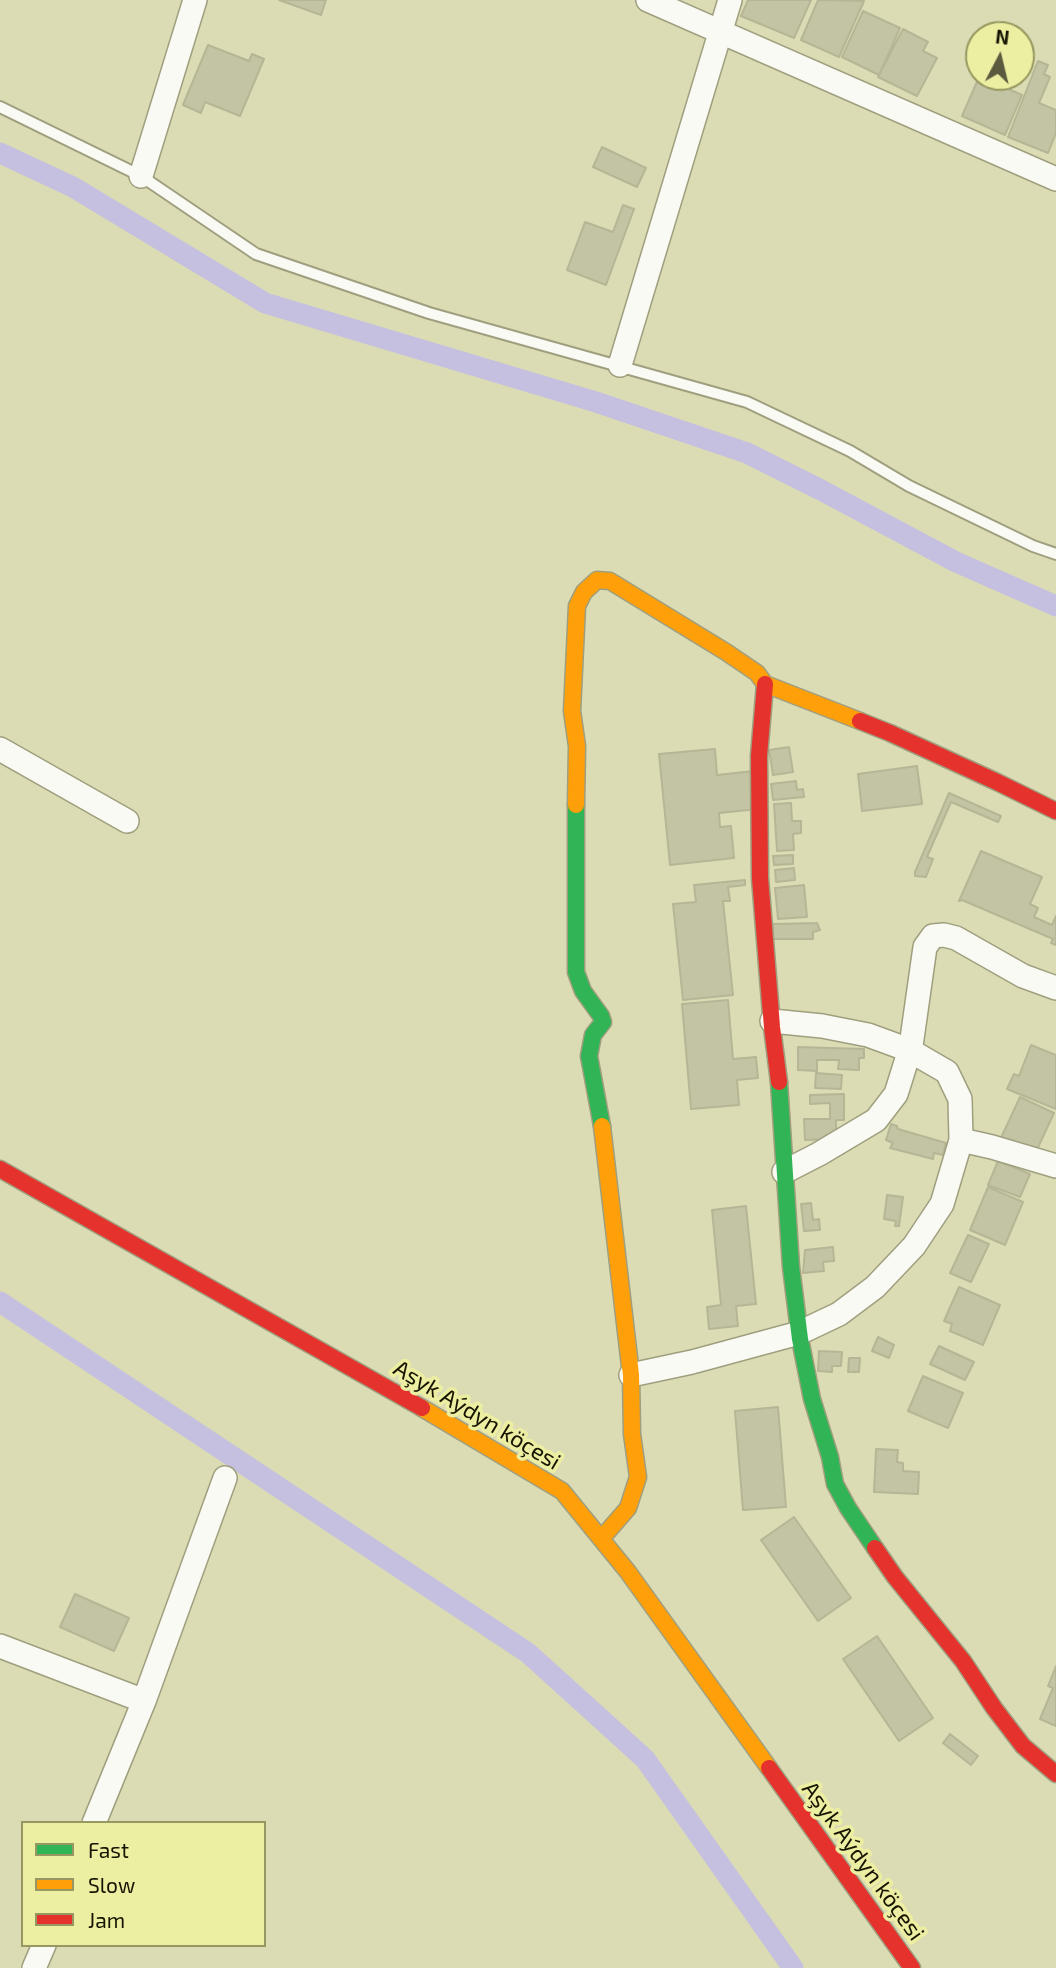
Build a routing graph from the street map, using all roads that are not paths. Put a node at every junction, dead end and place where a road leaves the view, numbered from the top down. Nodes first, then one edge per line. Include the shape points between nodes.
1 (194, 0) edge
2 (648, 0) edge
3 (730, 0) edge
4 (720, 33) junction
5 (0, 107) edge
6 (141, 176) junction
7 (1056, 179) edge
8 (620, 365) junction
9 (1056, 554) edge
10 (765, 684) junction
11 (0, 749) edge
12 (1056, 811) edge
13 (127, 821) dead end
14 (1056, 988) edge
15 (772, 1021) junction
16 (909, 1050) junction
17 (961, 1140) junction
18 (1056, 1166) edge
19 (0, 1169) edge
20 (785, 1171) junction
21 (799, 1333) junction
22 (631, 1375) junction
23 (225, 1478) dead end
24 (601, 1539) junction
25 (0, 1646) edge
26 (144, 1701) junction
27 (1056, 1774) edge
28 (95, 1821) edge
29 (43, 1947) edge
30 (34, 1968) edge
31 (912, 1968) edge

1 - 6 street
2 - 4 street
3 - 4 street
4 - 7 street
4 - 8 street
5 - 6 lane
6 - 8 lane via 256,254 429,313
8 - 9 lane via 747,402 850,451 921,492
10 - 12 street via 890,733
10 - 15 street via 759,757 760,878
10 - 22 street via 726,652 610,580 597,580 577,606 572,711 577,746 576,972 603,1023 593,1035 589,1056 607,1160
11 - 13 street
14 - 16 street via 1023,976 956,938 933,936 925,947
15 - 16 street via 868,1035
15 - 20 street
16 - 17 street via 947,1072 960,1099
16 - 20 street via 896,1094 876,1120
17 - 18 street
17 - 21 street via 942,1204 914,1246 875,1287 839,1314
19 - 24 street, Aşyk Aýdyn köçesi via 562,1491
20 - 21 street
21 - 22 street
21 - 27 street via 835,1484 848,1508 1023,1746
22 - 24 street via 638,1477 628,1508
23 - 26 street
24 - 31 street, Aşyk Aýdyn köçesi
25 - 26 street
26 - 28 street
29 - 30 street

